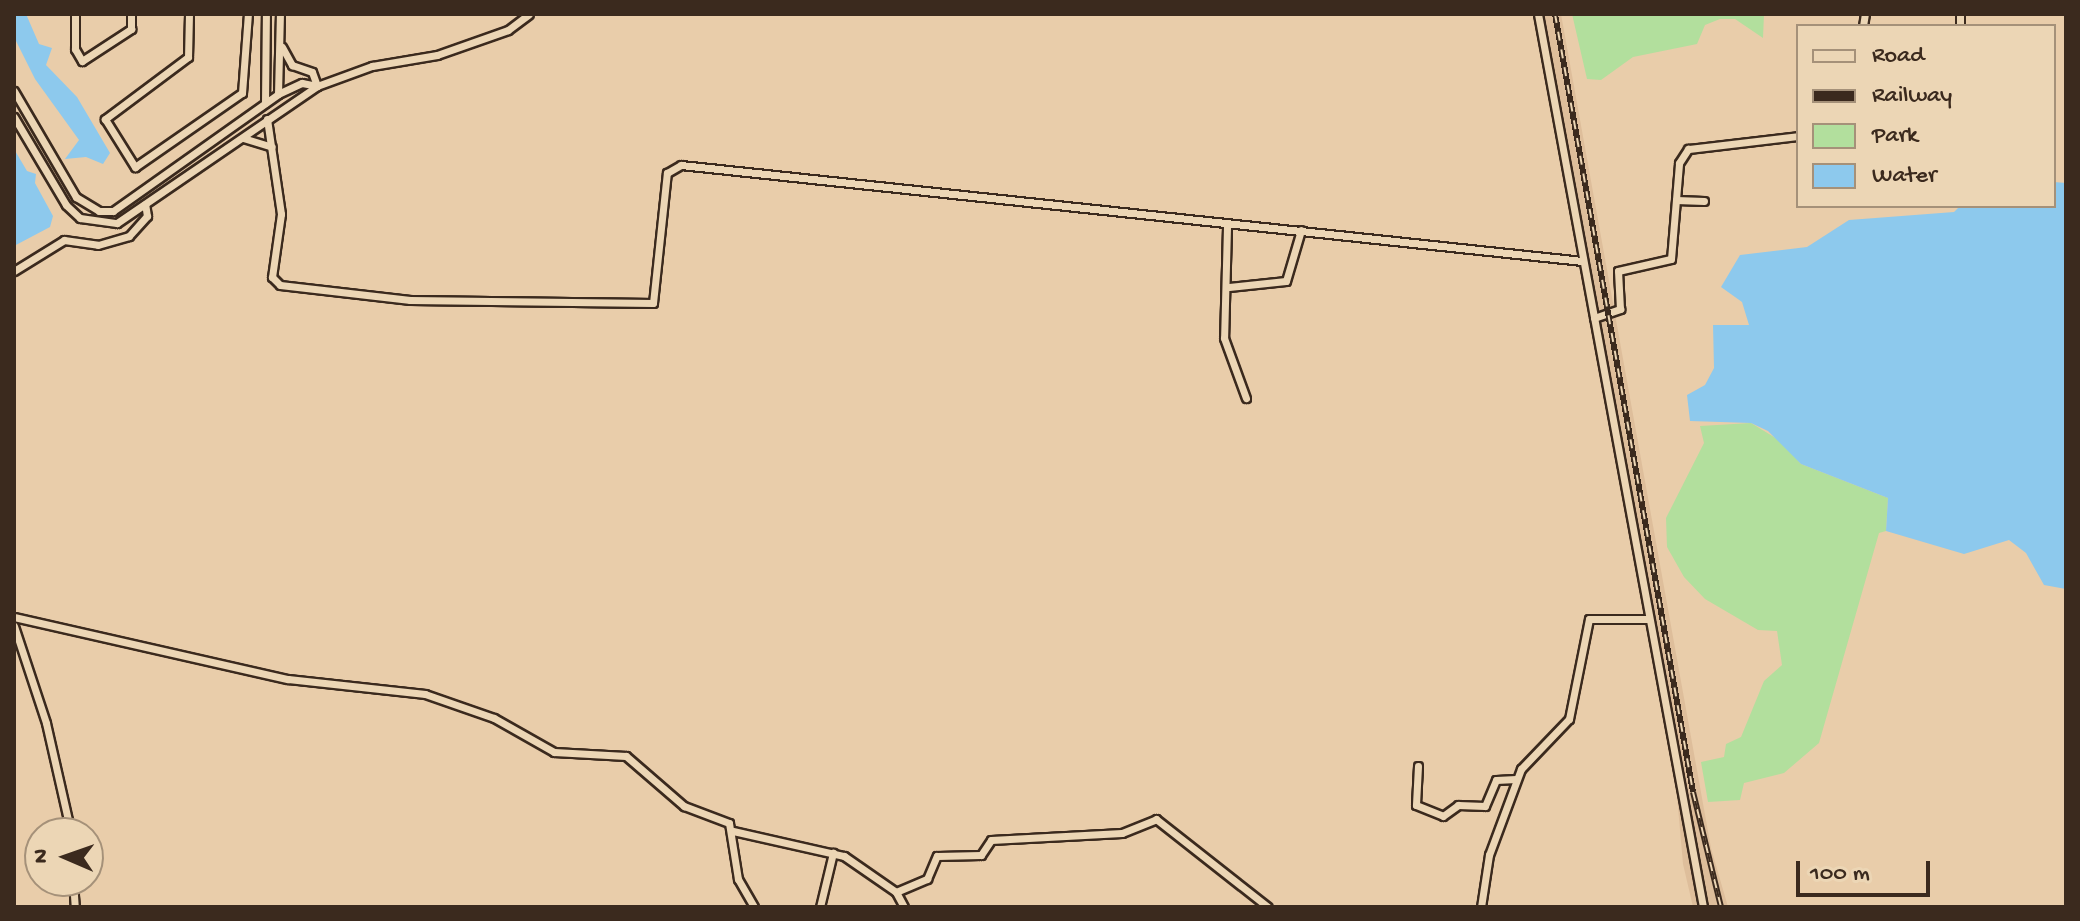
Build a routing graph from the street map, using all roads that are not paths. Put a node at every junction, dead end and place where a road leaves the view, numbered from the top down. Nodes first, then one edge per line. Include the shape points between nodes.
1 (75, 14) edge
2 (131, 14) edge
3 (189, 14) edge
4 (248, 14) edge
5 (266, 14) edge
6 (280, 14) edge
7 (529, 14) edge
8 (1538, 14) edge
9 (279, 33) junction
10 (317, 86) junction
11 (14, 91) edge
12 (278, 94) junction
13 (265, 103) junction
14 (286, 104) junction
15 (14, 117) edge
16 (271, 117) junction
17 (1796, 136) edge
18 (241, 138) junction
19 (273, 148) junction
20 (138, 196) junction
21 (1676, 200) junction
22 (1704, 201) dead end
23 (145, 205) junction
24 (1227, 227) junction
25 (1301, 230) junction
26 (1582, 261) junction
27 (14, 271) edge
28 (1229, 287) junction
29 (1594, 318) junction
30 (1246, 398) dead end
31 (14, 617) edge
32 (1649, 619) junction
33 (14, 626) edge
34 (1418, 766) dead end
35 (1516, 779) junction
36 (67, 817) edge
37 (733, 831) junction
38 (833, 853) junction
39 (896, 892) junction
40 (754, 907) edge
41 (820, 907) edge
42 (904, 907) edge
43 (1268, 907) edge
44 (1481, 907) edge
45 (1703, 907) edge

1 - 2 street via 75,49 82,61 131,29
3 - 4 street via 188,57 105,119 135,167 242,93
5 - 13 street
6 - 9 street
7 - 10 street via 508,30 437,55 372,66
8 - 26 street
9 - 10 street via 284,57 312,72
9 - 12 street
10 - 12 street via 302,83
10 - 14 street
11 - 20 street via 76,197 99,211 113,211
12 - 13 street
12 - 14 street
13 - 16 street
13 - 20 street
14 - 16 street
15 - 23 street via 80,218 117,223
16 - 18 street
16 - 19 street
17 - 21 street via 1694,145 1679,163
18 - 19 street via 255,137
18 - 23 street
19 - 24 street via 281,214 270,263 275,282 410,300 653,303 667,173 674,165
20 - 23 street
21 - 22 street
21 - 29 street via 1671,259 1618,271 1620,309
23 - 27 street via 139,227 114,244 64,240
24 - 25 street via 1254,222
24 - 28 street
25 - 26 street
25 - 28 street via 1286,281
26 - 29 street
28 - 30 street via 1225,344
29 - 32 street
31 - 37 street via 288,679 437,696 494,718 554,752 626,756 684,806 724,818
32 - 35 street via 1589,619 1569,719
32 - 45 street
33 - 36 street via 46,723
34 - 35 street via 1416,805 1443,816 1458,805 1485,806 1496,780
35 - 44 street via 1489,855
37 - 38 street
37 - 40 street via 738,879
38 - 39 street
38 - 41 street
39 - 42 street
39 - 43 street via 927,879 937,856 981,855 995,840 1122,833 1156,819

